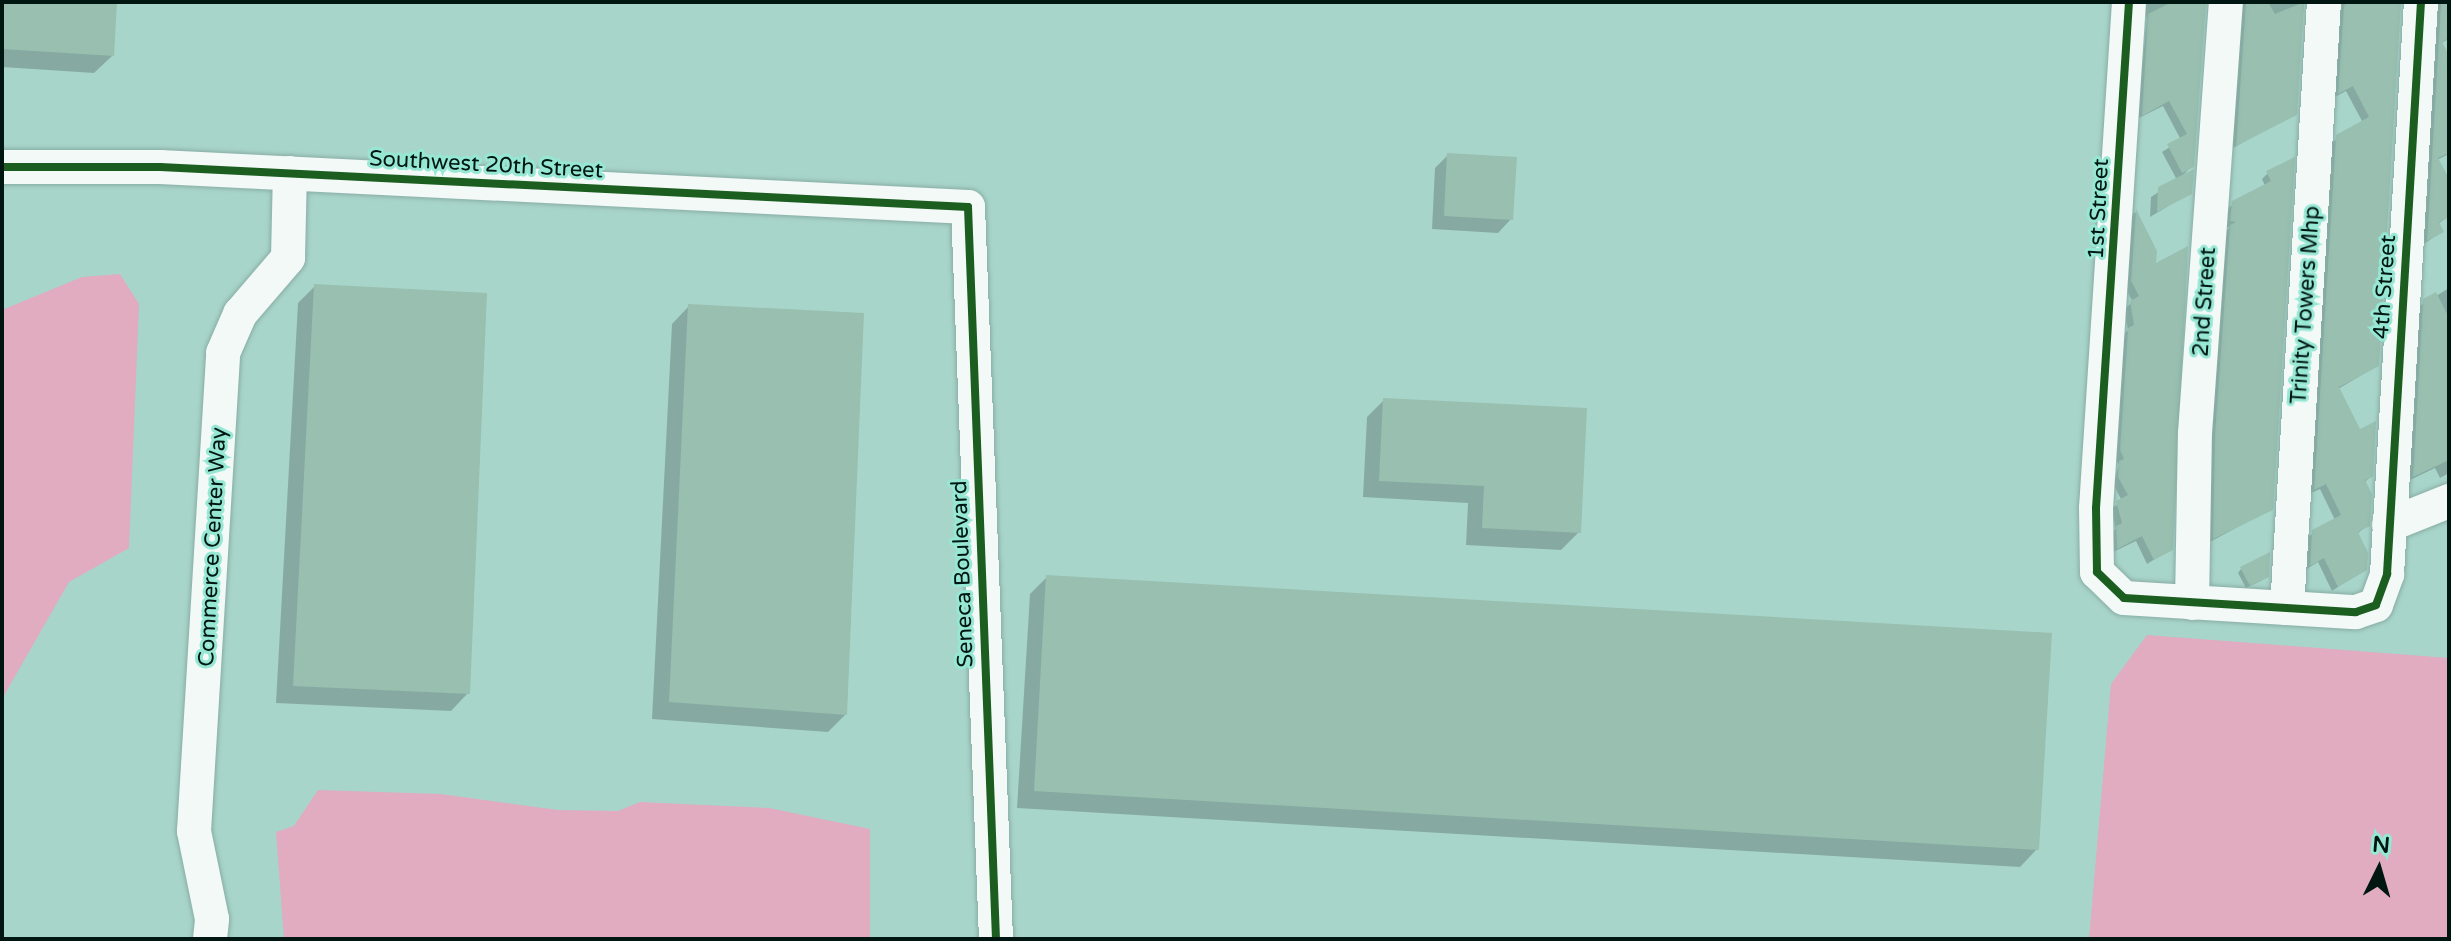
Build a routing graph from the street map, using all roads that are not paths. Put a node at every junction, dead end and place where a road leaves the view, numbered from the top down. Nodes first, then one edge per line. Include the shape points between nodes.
1 (2129, 2) edge
2 (2226, 2) edge
3 (2324, 2) edge
4 (2421, 2) edge
5 (2, 167) edge
6 (290, 173) junction
7 (968, 207) joint
8 (2449, 501) edge
9 (2389, 525) junction
10 (2387, 574) joint
11 (2192, 603) junction
12 (2287, 608) junction
13 (210, 939) edge
14 (996, 939) edge

1 - 11 street, 1st Street via 2096,508 2097,572 2124,598
2 - 11 street, 2nd Street via 2195,433
3 - 12 street, Trinity Towers Mhp
4 - 9 street, 4th Street
5 - 6 street, Southwest 20th Street
6 - 7 street, Southwest 20th Street
6 - 13 street, Commerce Center Way via 288,258 240,314 223,353 194,831 212,919
7 - 14 street, Seneca Boulevard
8 - 9 street
9 - 10 street, 4th Street
10 - 12 street, 1st Street via 2383,594 2367,610
11 - 12 street, 1st Street

